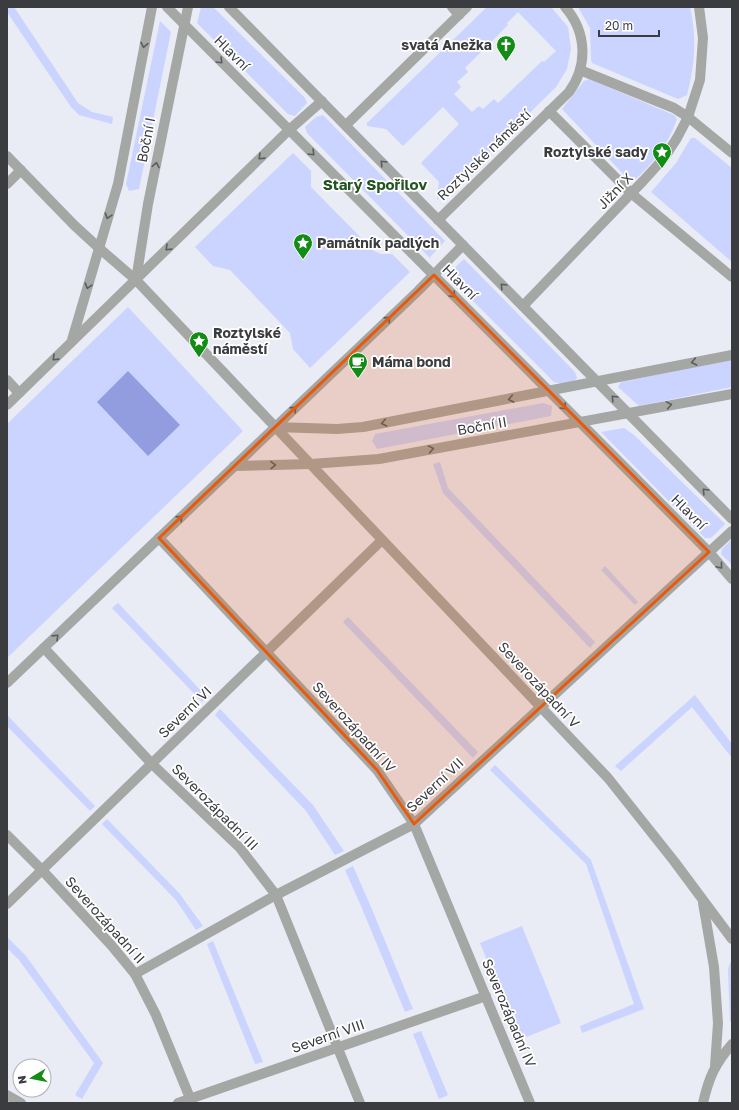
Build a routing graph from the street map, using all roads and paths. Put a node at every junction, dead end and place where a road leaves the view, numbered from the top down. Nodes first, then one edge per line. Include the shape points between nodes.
1 (152, 7) edge
2 (167, 7) edge
3 (188, 7) edge
4 (229, 7) edge
5 (466, 7) edge
6 (565, 7) edge
7 (699, 7) edge
8 (455, 11) edge
9 (185, 25) junction
10 (580, 70) junction
11 (322, 101) junction
12 (549, 111) junction
13 (688, 117) junction
14 (346, 125) junction
15 (289, 130) junction
16 (732, 152) edge
17 (7, 156) edge
18 (21, 170) junction
19 (7, 184) edge
20 (632, 194) junction
21 (438, 220) junction
22 (463, 245) junction
23 (99, 248) junction
24 (434, 275) junction
25 (732, 277) edge
26 (136, 280) junction
27 (523, 306) junction
28 (71, 342) junction
29 (732, 355) edge
30 (7, 380) edge
31 (597, 381) junction
32 (549, 391) junction
33 (19, 393) junction
34 (732, 394) edge
35 (7, 405) edge
36 (628, 414) junction
37 (580, 423) junction
38 (275, 427) junction
39 (311, 464) junction
40 (234, 466) junction
41 (732, 519) edge
42 (732, 531) edge
43 (159, 538) junction
44 (382, 540) junction
45 (709, 552) junction
46 (732, 579) edge
47 (44, 648) junction
48 (266, 652) junction
49 (7, 683) edge
50 (541, 707) junction
51 (152, 764) junction
52 (414, 824) junction
53 (7, 835) edge
54 (42, 870) junction
55 (276, 895) junction
56 (703, 901) junction
57 (7, 904) edge
58 (732, 939) edge
59 (135, 974) junction
60 (486, 996) junction
61 (732, 1044) edge
62 (338, 1047) junction
63 (715, 1066) junction
64 (7, 1095) edge
65 (191, 1101) edge
66 (21, 1103) edge
67 (178, 1103) edge
68 (360, 1103) edge
69 (530, 1103) edge
70 (703, 1103) edge

1 -> 23 street, Boční I via 118,184
2 - 9 street, Hlavní
3 - 9 street, Boční I
4 - 11 street, Hlavní
5 - 8 street
6 - 10 street, Roztylské náměstí via 578,26 582,39
7 - 13 street, Jižní X via 703,38 700,80
8 - 14 street
9 -> 15 street, Hlavní
26 -> 9 street, Boční I via 148,204
10 - 12 street, Roztylské náměstí via 569,92
10 - 13 street via 674,108
11 - 14 street, Hlavní
11 - 15 street
12 - 20 street
12 - 21 street, Roztylské náměstí
13 - 16 street
13 - 20 street, Jižní X via 664,158
21 -> 14 street, Hlavní
15 -> 24 street, Hlavní
15 -> 26 street
17 - 18 street
18 - 19 street
18 - 23 street via 60,212
20 - 25 street
20 - 27 street, Jižní X
21 - 22 street, Hlavní
22 - 24 street
27 -> 22 street, Hlavní
23 - 26 street
23 -> 28 street
24 -> 32 street, Hlavní
38 -> 24 street
26 - 28 street
26 - 38 street
27 - 31 street, Hlavní
28 -> 33 street
29 -> 31 street, Boční II
30 - 33 street
31 - 32 street, Boční II
36 -> 31 street, Hlavní
32 -> 37 street, Hlavní
32 -> 38 street, Boční II via 363,427
33 - 35 street
36 -> 34 street, Boční II
36 - 37 street, Boční II
41 -> 36 street, Hlavní
39 -> 37 street, Boční II via 379,459
37 - 45 street, Hlavní
38 - 39 street, Severozápadní V
38 - 40 street
40 -> 39 street, Boční II
39 - 44 street, Severozápadní V
43 -> 40 street
42 - 45 street, Severní VII
47 -> 43 street
43 - 48 street, Severozápadní IV
44 - 48 street, Severní VI
44 - 50 street, Severozápadní V
45 -> 46 street, Hlavní
45 - 50 street, Severní VII
47 - 49 street
47 - 51 street, Severozápadní III
48 - 51 street, Severní VI
48 - 52 street, Severozápadní IV via 378,770
50 - 52 street, Severní VII
50 - 56 street, Severozápadní V via 608,778 674,860
51 - 54 street, Severní VI
51 - 55 street, Severozápadní III via 240,848
52 - 55 street, Severní VII
52 - 60 street, Severozápadní IV
53 - 54 street, Severozápadní II
54 - 57 street, Severní VI
54 - 59 street, Severozápadní II
55 - 59 street, Severní VII
55 - 62 street, Severozápadní III
56 - 58 street, Severozápadní V
56 - 63 street via 714,967 718,1023
59 - 65 street, Severozápadní II via 156,1016
60 - 62 street, Severní VIII
60 - 69 street, Severozápadní IV
61 - 63 street
62 - 65 street, Severní VIII
62 - 68 street, Severozápadní III
63 - 70 street
64 - 66 street
65 - 67 street, Severní VIII

